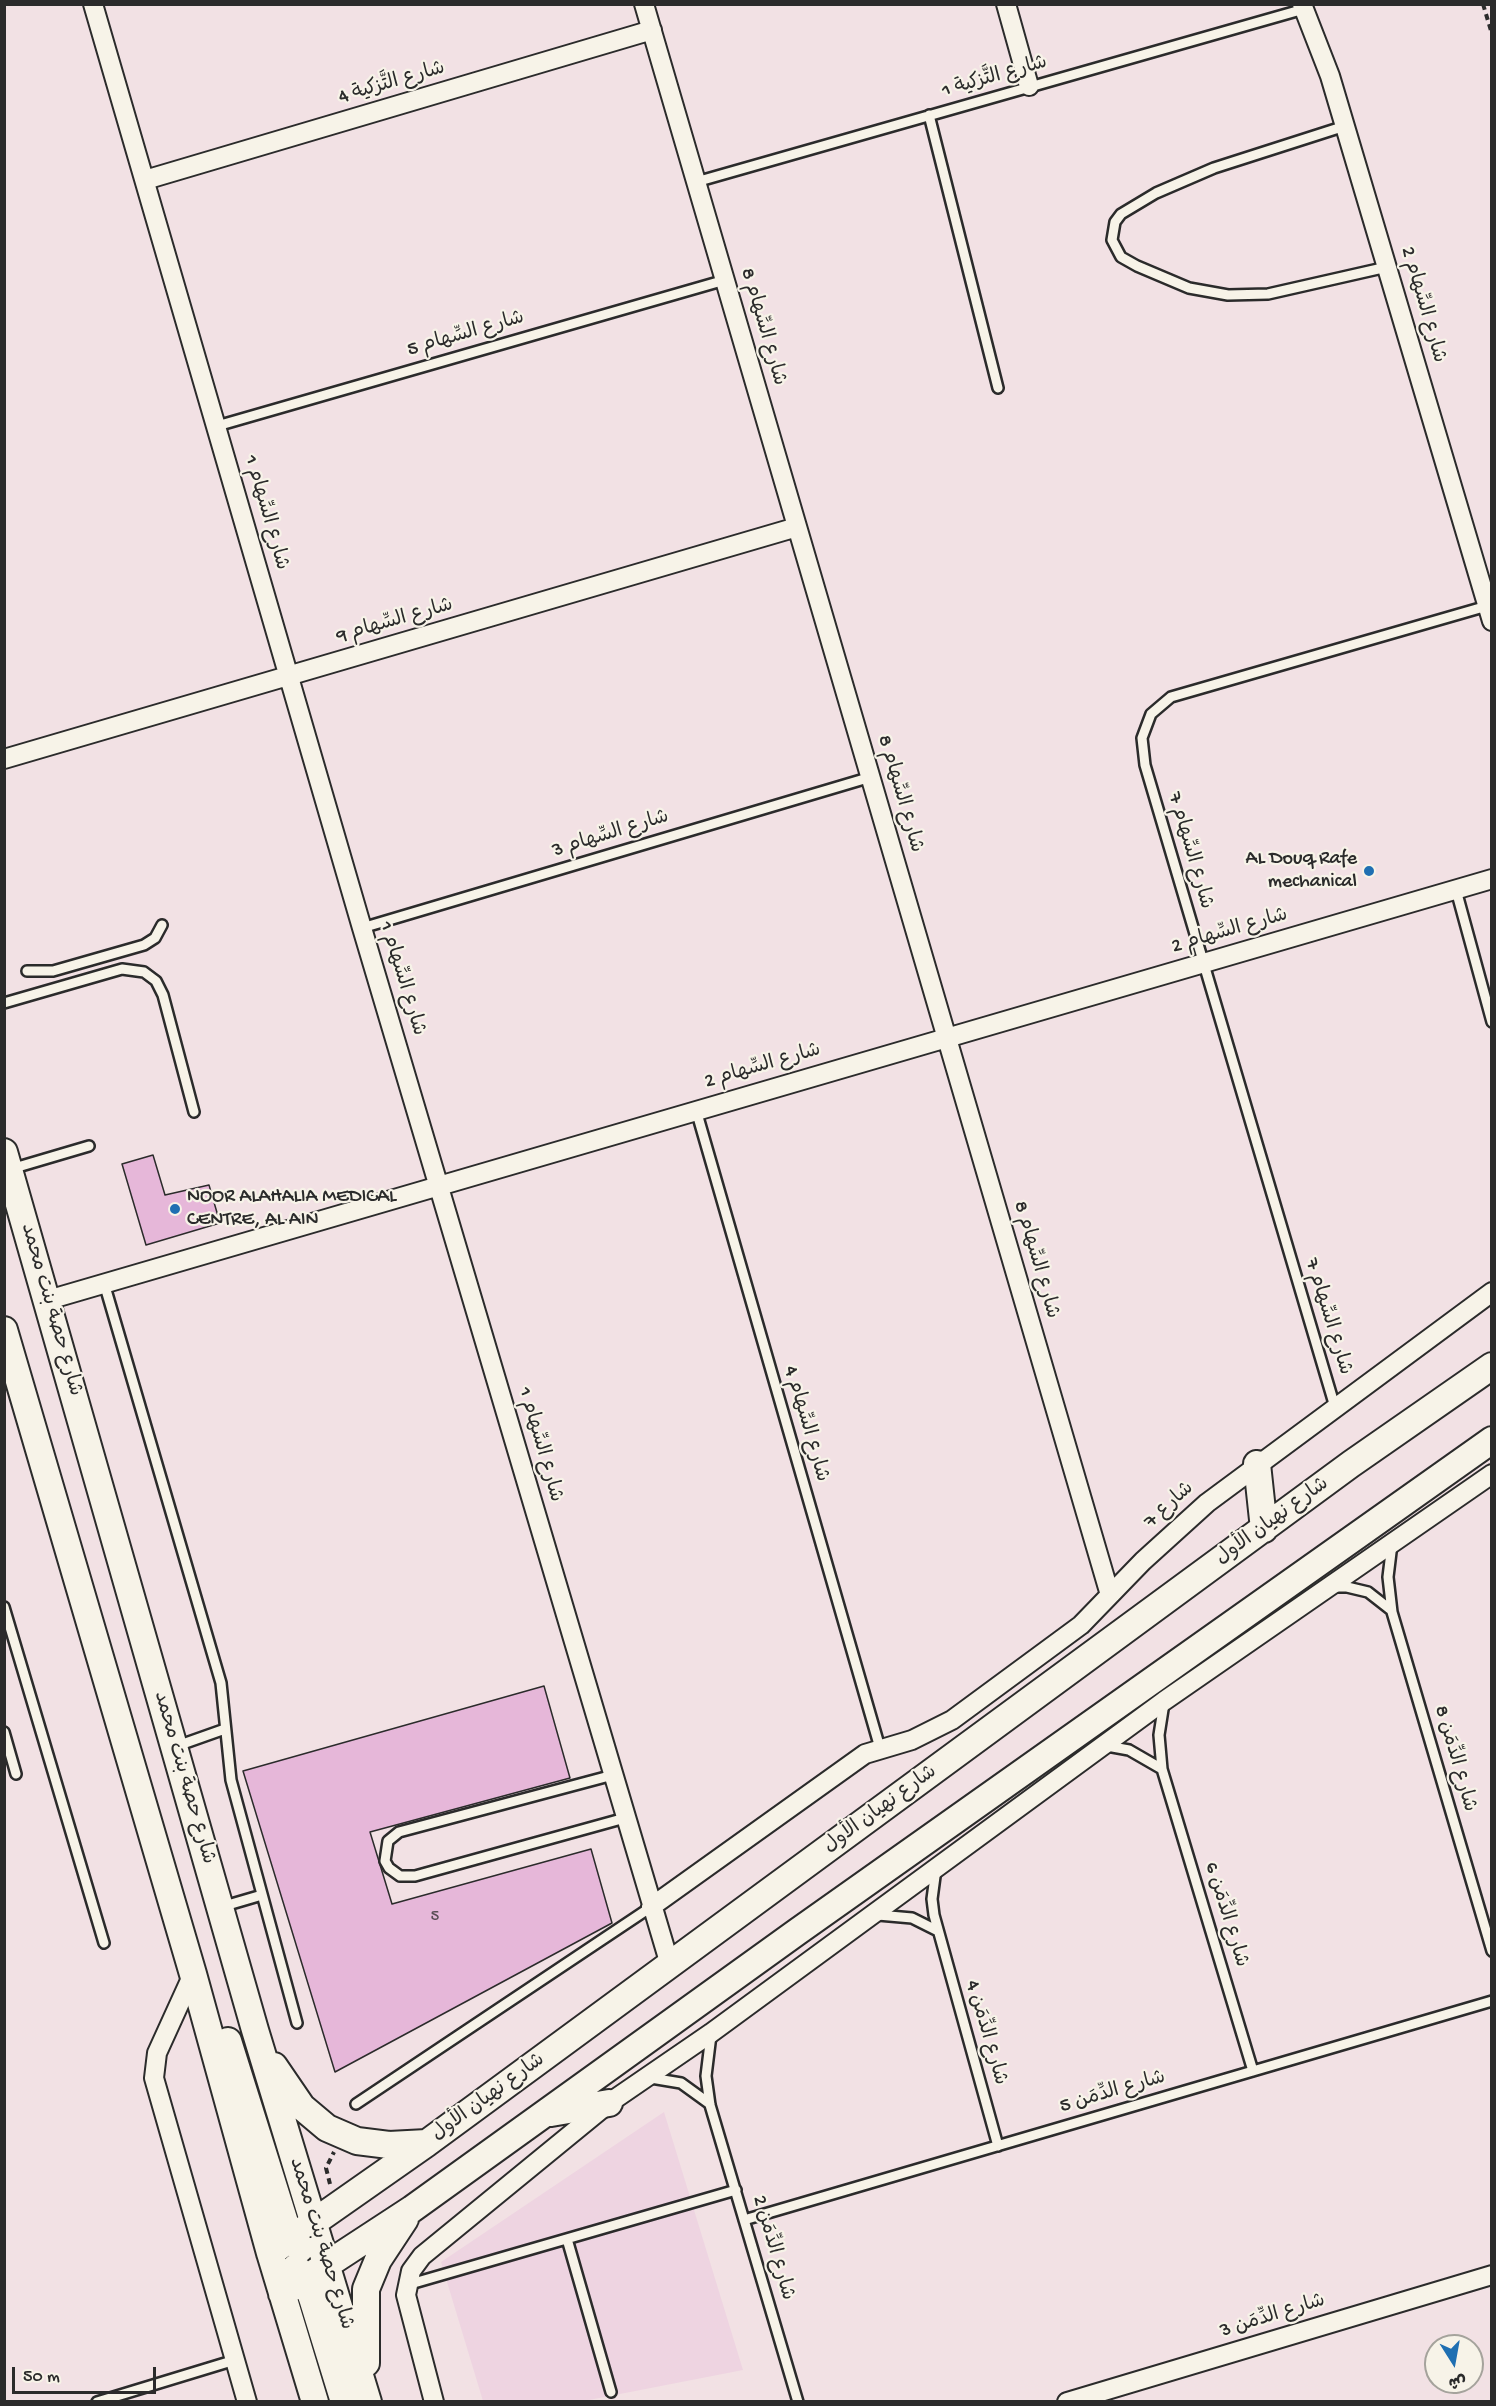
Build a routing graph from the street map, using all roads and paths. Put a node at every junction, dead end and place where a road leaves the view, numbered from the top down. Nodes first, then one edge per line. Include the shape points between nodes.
1 (93, 4) edge
2 (644, 4) edge
3 (1006, 4) edge
4 (1483, 4) edge
5 (1303, 7) edge
6 (652, 30) junction
7 (1491, 34) edge
8 (1029, 86) junction
9 (929, 115) junction
10 (1345, 126) junction
11 (145, 180) junction
12 (696, 182) junction
13 (1387, 267) junction
14 (725, 280) junction
15 (998, 388) dead end
16 (217, 426) junction
17 (797, 527) junction
18 (1489, 614) edge
19 (290, 676) junction
20 (4, 759) edge
21 (871, 777) junction
22 (1491, 879) edge
23 (1456, 890) junction
24 (162, 925) dead end
25 (362, 928) junction
26 (1203, 963) junction
27 (27, 971) dead end
28 (4, 1003) edge
29 (1491, 1022) edge
30 (946, 1037) junction
31 (696, 1110) junction
32 (194, 1112) dead end
33 (89, 1146) dead end
34 (7, 1161) edge
35 (440, 1185) junction
36 (104, 1283) junction
37 (1491, 1292) edge
38 (48, 1300) junction
39 (4, 1330) edge
40 (1491, 1366) edge
41 (1335, 1407) junction
42 (1491, 1440) edge
43 (1257, 1464) junction
44 (1491, 1474) edge
45 (1264, 1529) junction
46 (1393, 1542) junction
47 (1326, 1589) junction
48 (1110, 1595) junction
49 (4, 1607) edge
50 (1392, 1612) junction
51 (1164, 1701) junction
52 (225, 1729) junction
53 (4, 1732) edge
54 (1104, 1746) junction
55 (174, 1747) junction
56 (879, 1748) junction
57 (1162, 1769) junction
58 (16, 1774) dead end
59 (613, 1775) junction
60 (625, 1818) junction
61 (936, 1867) junction
62 (262, 1895) junction
63 (651, 1907) junction
64 (220, 1908) junction
65 (870, 1916) junction
66 (938, 1931) junction
67 (104, 1942) dead end
68 (1491, 1951) edge
69 (670, 1965) junction
70 (194, 1974) junction
71 (1491, 2001) edge
72 (297, 2023) dead end
73 (255, 2030) junction
74 (711, 2033) junction
75 (1253, 2071) junction
76 (645, 2078) junction
77 (609, 2103) junction
78 (356, 2104) dead end
79 (711, 2105) junction
80 (544, 2114) junction
81 (427, 2143) junction
82 (998, 2145) junction
83 (736, 2190) junction
84 (412, 2209) junction
85 (744, 2220) junction
86 (314, 2223) junction
87 (292, 2238) junction
88 (567, 2239) junction
89 (270, 2253) junction
90 (327, 2265) junction
91 (1491, 2276) edge
92 (305, 2279) junction
93 (407, 2285) junction
94 (282, 2294) junction
95 (235, 2360) junction
96 (611, 2392) dead end
97 (360, 2400) edge
98 (97, 2402) edge
99 (247, 2402) edge
100 (315, 2402) edge
101 (434, 2402) edge
102 (798, 2402) edge
103 (1068, 2402) edge

1 - 11 street, شارع السِّهام 1
2 - 6 street, شارع السِّهام 8
3 - 8 street
4 - 7 path
5 - 8 lane, شارع التَّزكية 1
5 - 10 street, شارع السِّهام 2
6 - 11 street, شارع التَّزكية 4
6 - 12 street, شارع السِّهام 8
8 - 9 lane, شارع التَّزكية 1
9 - 12 lane, شارع التَّزكية 1
9 - 15 lane
10 - 13 street, شارع السِّهام 2
10 - 13 lane via 1214,168 1166,189 1121,214 1115,222 1112,240 1121,256 1137,266 1190,288 1228,295 1268,294
11 - 16 street, شارع السِّهام 1
12 - 14 street, شارع السِّهام 8
13 - 18 street, شارع السِّهام 2
14 - 16 lane, شارع السِّهام 5
14 - 17 street, شارع السِّهام 8
16 - 19 street, شارع السِّهام 1
17 - 19 street, شارع السِّهام 9
17 - 21 street, شارع السِّهام 8
18 - 26 lane, شارع السِّهام 7 via 1183,692 1160,704 1151,714 1145,725 1142,751
19 - 20 street, شارع السِّهام 9
19 - 25 street, شارع السِّهام 1
21 - 25 lane, شارع السِّهام 3
21 - 30 street, شارع السِّهام 8
22 - 23 street, شارع السِّهام 2
23 - 26 street, شارع السِّهام 2
23 - 29 lane
24 - 27 lane via 155,938 144,945 53,971
25 - 35 street, شارع السِّهام 1
26 - 30 street, شارع السِّهام 2
26 - 41 lane, شارع السِّهام 7
28 - 32 lane via 122,969 144,972 160,988
30 - 31 street, شارع السِّهام 2
30 - 48 street, شارع السِّهام 8
31 - 35 street, شارع السِّهام 2
31 - 56 lane, شارع السِّهام 4
33 - 34 lane
34 - 38 main road, شارع حصة بنت محمد
35 - 36 street, شارع السِّهام 2
35 - 59 street, شارع السِّهام 1
36 - 38 street, شارع السِّهام 2
36 - 52 lane via 221,1683
37 - 41 street, شارع 7
38 - 55 main road, شارع حصة بنت محمد
39 - 70 main road
40 - 45 main road, شارع نهيان الأول
41 - 43 street, شارع 7
42 - 80 main road
43 - 45 main road
43 - 48 street, شارع 7 via 1177,1529
44 - 46 street
45 - 69 main road, شارع نهيان الأول
46 - 47 street
46 - 50 lane, شارع الدِّمَن 8 via 1388,1577
47 - 50 lane via 1358,1588 1377,1597
47 - 51 street
48 - 56 street, شارع 7 via 1081,1625 952,1720 912,1740
49 - 67 lane
50 - 68 lane, شارع الدِّمَن 8
51 - 54 street
51 - 57 lane, شارع الدِّمَن 6 via 1159,1735
52 - 55 lane
52 - 62 lane via 231,1780
53 - 58 lane
54 - 57 lane via 1129,1750
54 - 61 street
55 - 64 main road, شارع حصة بنت محمد
56 - 63 street, شارع 7 via 855,1761
57 - 75 lane, شارع الدِّمَن 6
59 - 60 street, شارع السِّهام 1
59 - 60 lane via 399,1832 388,1841 386,1861 400,1876 415,1876
60 - 63 street, شارع السِّهام 1
61 - 65 street
61 - 66 lane, شارع الدِّمَن 4 via 932,1899
62 - 64 lane
62 - 72 lane
63 - 69 street, شارع السِّهام 1
63 - 78 lane
64 - 73 main road, شارع حصة بنت محمد
65 - 66 lane via 912,1918
65 - 74 street
66 - 82 lane, شارع الدِّمَن 4
69 - 81 main road, شارع نهيان الأول
70 - 87 main road via 218,2016 234,2058
70 - 89 main road
70 - 95 street via 157,2053 154,2078
71 - 75 lane, شارع الدِّمَن 5
73 - 81 main road via 302,2107 327,2128 357,2141 389,2145
73 - 86 main road, شارع حصة بنت محمد
74 - 76 street
74 - 79 lane, شارع الدِّمَن 2 via 706,2076
75 - 82 lane, شارع الدِّمَن 5
76 - 77 street
76 - 79 lane via 681,2083
77 - 80 main road
77 - 93 street via 422,2256
79 - 83 lane, شارع الدِّمَن 2
80 - 84 main road
81 - 86 main road, شارع نهيان الأول
82 - 85 lane, شارع الدِّمَن 5
83 - 85 lane, شارع الدِّمَن 2
83 - 88 lane
84 - 90 main road
84 - 97 main road via 378,2260 366,2289
85 - 102 lane, شارع الدِّمَن 2
86 - 87 main road, شارع نهيان الأول
86 - 90 main road, شارع حصة بنت محمد
87 - 89 main road, شارع نهيان الأول
87 - 90 main road via 307,2255
88 - 93 lane
88 - 96 lane
89 - 92 main road via 290,2262
89 - 94 main road
90 - 92 main road
90 - 97 main road, شارع حصة بنت محمد
91 - 103 street, شارع الدِّمَن 3
92 - 94 main road
92 - 97 main road
93 - 101 street via 408,2303
94 - 100 main road
95 - 98 lane
95 - 99 street

